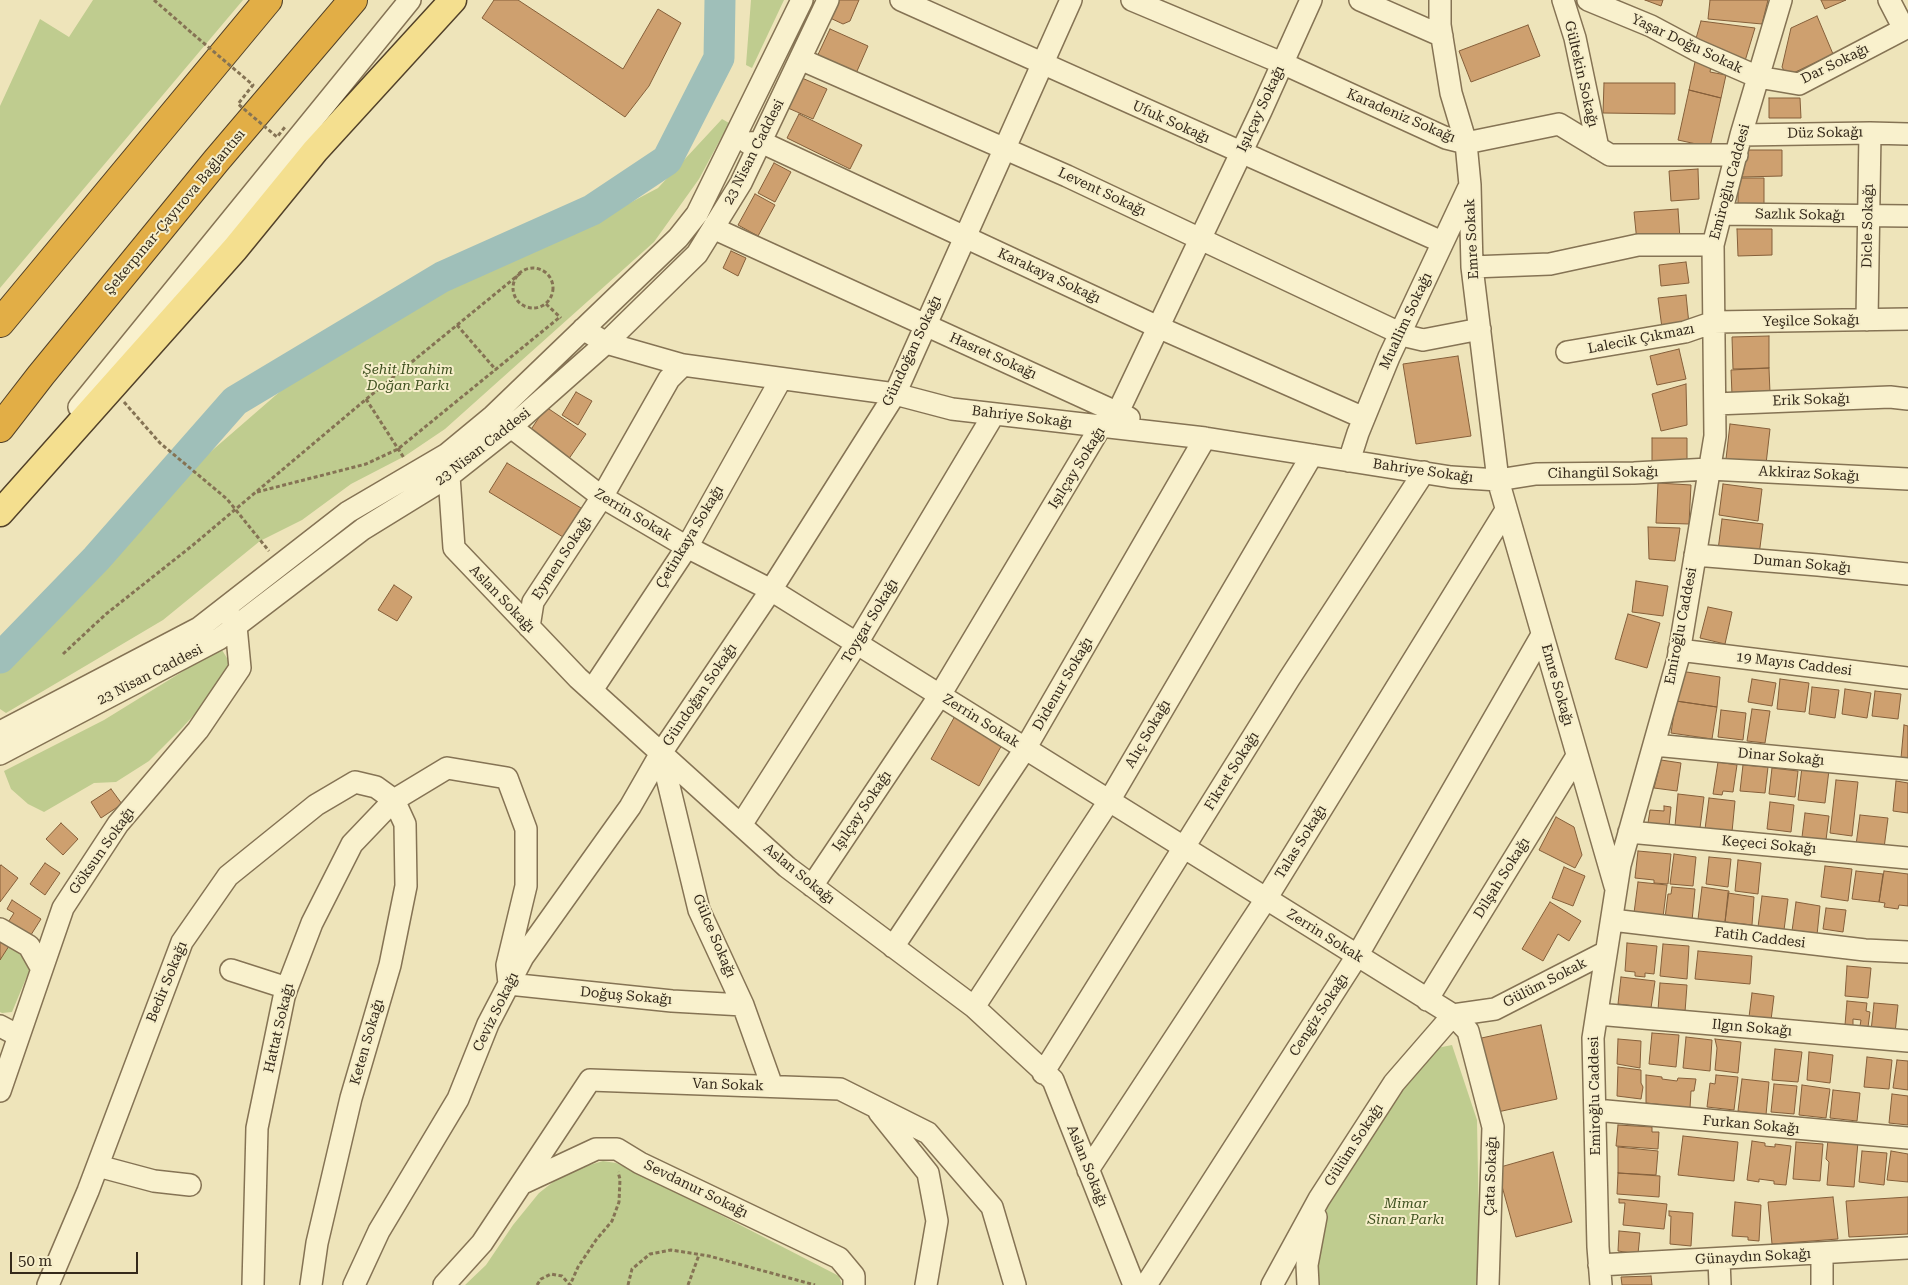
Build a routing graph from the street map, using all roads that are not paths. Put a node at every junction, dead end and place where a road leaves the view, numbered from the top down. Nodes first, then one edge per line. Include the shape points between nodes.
1 (268, 0) edge
2 (354, 0) edge
3 (410, 0) edge
4 (453, 0) edge
5 (802, 0) edge
6 (828, 0) edge
7 (901, 0) edge
8 (1071, 0) edge
9 (1132, 0) edge
10 (1311, 0) edge
11 (1360, 0) edge
12 (1440, 0) edge
13 (1563, 0) edge
14 (1588, 0) edge
15 (1781, 0) edge
16 (1889, 0) edge
17 (1906, 28) edge
18 (1442, 36) junction
19 (800, 59) junction
20 (1042, 64) junction
21 (1282, 64) junction
22 (1758, 77) junction
23 (1870, 133) junction
24 (1908, 134) edge
25 (734, 139) junction
26 (761, 142) junction
27 (1466, 143) junction
28 (1739, 145) junction
29 (1004, 148) junction
30 (1598, 148) junction
31 (1241, 154) junction
32 (1470, 185) junction
33 (1721, 214) junction
34 (1868, 215) junction
35 (1908, 216) edge
36 (713, 228) junction
37 (965, 238) junction
38 (1200, 238) junction
39 (1442, 242) junction
40 (1713, 245) junction
41 (1472, 267) junction
42 (1867, 320) junction
43 (1908, 320) edge
44 (0, 322) edge
45 (1714, 322) junction
46 (926, 325) junction
47 (1158, 327) junction
48 (1480, 329) junction
49 (580, 332) junction
50 (1400, 334) junction
51 (606, 343) junction
52 (1567, 352) dead end
53 (683, 365) junction
54 (781, 379) junction
55 (895, 394) junction
56 (1908, 399) edge
57 (1715, 404) junction
58 (1118, 412) junction
59 (994, 414) junction
60 (1364, 418) junction
61 (1101, 426) junction
62 (511, 427) junction
63 (0, 428) edge
64 (1165, 434) junction
65 (1205, 438) junction
66 (1312, 455) junction
67 (1349, 461) junction
68 (1709, 469) junction
69 (1424, 472) junction
70 (449, 476) junction
71 (1908, 479) edge
72 (1498, 480) junction
73 (602, 497) junction
74 (1506, 510) junction
75 (0, 511) edge
76 (687, 547) junction
77 (1695, 555) junction
78 (1908, 574) edge
79 (772, 590) junction
80 (226, 608) junction
81 (236, 626) junction
82 (529, 627) junction
83 (1542, 635) junction
84 (857, 643) junction
85 (1679, 650) junction
86 (1908, 678) edge
87 (592, 690) junction
88 (940, 695) junction
89 (4, 744) edge
90 (1654, 745) junction
91 (1026, 748) junction
92 (661, 753) junction
93 (1577, 756) junction
94 (1908, 769) edge
95 (394, 800) junction
96 (1109, 801) junction
97 (741, 825) junction
98 (1629, 832) junction
99 (1184, 848) junction
100 (1908, 858) edge
101 (812, 886) junction
102 (1616, 891) junction
103 (1266, 899) junction
104 (1612, 920) junction
105 (0, 929) edge
106 (893, 947) junction
107 (1606, 952) junction
108 (1908, 952) edge
109 (1357, 956) junction
110 (42, 969) junction
111 (231, 970) dead end
112 (509, 984) junction
113 (287, 988) junction
114 (1427, 1000) junction
115 (743, 1005) junction
116 (974, 1007) junction
117 (1597, 1014) junction
118 (1452, 1016) junction
119 (0, 1026) edge
120 (19, 1036) junction
121 (1908, 1041) edge
122 (1044, 1073) junction
123 (772, 1086) junction
124 (0, 1091) edge
125 (874, 1106) junction
126 (1595, 1110) junction
127 (1908, 1138) edge
128 (98, 1166) junction
129 (1088, 1170) junction
130 (522, 1183) junction
131 (190, 1185) dead end
132 (1319, 1199) junction
133 (1908, 1248) edge
134 (1822, 1253) junction
135 (1719, 1259) junction
136 (1600, 1275) edge
137 (48, 1285) edge
138 (253, 1285) edge
139 (311, 1285) edge
140 (354, 1285) edge
141 (444, 1285) edge
142 (854, 1285) edge
143 (926, 1285) edge
144 (1015, 1285) edge
145 (1134, 1285) edge
146 (1146, 1285) edge
147 (1272, 1285) edge
148 (1308, 1285) edge
149 (1488, 1285) edge
150 (1720, 1285) edge
151 (1822, 1285) edge

1 - 44 highway
2 - 63 highway, Şekerpınar-Çayırova Bağlantısı via 210,168
3 - 75 street via 101,380
4 - 75 main road via 315,151 235,248
5 - 25 street, 23 Nisan Caddesi
6 - 19 street, 23 Nisan Caddesi
7 - 20 street, Ufuk Sokağı
8 - 20 street, Gündoğan Sokağı
9 - 21 street, Karadeniz Sokağı
10 - 21 street, Işılçay Sokağı
11 - 18 street
12 - 18 street, Emre Sokak
13 - 30 street, Gültekin Sokağı via 1575,38
14 - 22 street, Yaşar Doğu Sokak
15 - 22 street, Emiroğlu Caddesi
16 - 17 street
17 - 22 street, Dar Sokağı via 1799,84
18 - 27 street, Emre Sokak via 1451,94
19 - 26 street, 23 Nisan Caddesi
19 - 29 street, Levent Sokağı
20 - 29 street, Gündoğan Sokağı
20 - 31 street, Ufuk Sokağı
21 - 27 street, Karadeniz Sokağı via 1446,138
21 - 31 street, Işılçay Sokağı
22 - 28 street, Emiroğlu Caddesi
23 - 24 street, Düz Sokağı
23 - 28 street, Düz Sokağı
23 - 34 street, Dicle Sokağı
25 - 26 street, Karakaya Sokağı via 742,143
25 - 49 street, 23 Nisan Caddesi via 697,214 678,238
26 - 36 street, 23 Nisan Caddesi via 741,183
26 - 37 street, Karakaya Sokağı
27 - 30 street, Karadeniz Sokağı via 1559,124
27 - 32 street, Emre Sokak
28 - 30 street, Karadeniz Sokağı via 1610,155
28 - 33 street, Emiroğlu Caddesi
29 - 37 street, Gündoğan Sokağı
29 - 38 street, Levent Sokağı
31 - 38 street, Işılçay Sokağı
31 - 39 street, Ufuk Sokağı
32 - 39 street, Muallim Sokağı
32 - 41 street, Emre Sokak
33 - 34 street, Sazlık Sokağı
33 - 40 street, Emiroğlu Caddesi
34 - 35 street, Sazlık Sokağı
34 - 42 street, Dicle Sokağı
36 - 46 street, Hasret Sokağı
36 - 51 street, 23 Nisan Caddesi via 697,254
37 - 46 street, Gündoğan Sokağı
37 - 47 street, Karakaya Sokağı
38 - 47 street, Işılçay Sokağı
38 - 50 street, Levent Sokağı
39 - 50 street, Muallim Sokağı
40 - 41 street via 1638,245 1550,264
40 - 45 street, Emiroğlu Caddesi
41 - 48 street, Emre Sokak
42 - 43 street, Yeşilce Sokağı
42 - 45 street, Yeşilce Sokağı
45 - 52 street, Lalecik Çıkmazı via 1685,332
45 - 57 street, Emiroğlu Caddesi
46 - 55 street, Gündoğan Sokağı
46 - 58 street, Hasret Sokağı
47 - 58 street, Işılçay Sokağı
47 - 60 street, Karakaya Sokağı
48 - 50 street, Levent Sokağı via 1423,340
48 - 72 street, Emre Sokak
49 - 51 street, Bahriye Sokağı
49 - 80 street, 23 Nisan Caddesi via 493,416 447,454 348,512
50 - 60 street, Muallim Sokağı
51 - 53 street, Bahriye Sokağı
51 - 62 street, 23 Nisan Caddesi
53 - 54 street, Bahriye Sokağı
53 - 73 street, Eymen Sokağı via 669,379
54 - 55 street, Bahriye Sokağı
54 - 76 street, Çetinkaya Sokağı
55 - 59 street, Bahriye Sokağı via 952,409
55 - 79 street, Gündoğan Sokağı
56 - 57 street, Erik Sokağı
57 - 68 street, Emiroğlu Caddesi via 1715,436
58 - 61 street, Işılçay Sokağı
58 - 64 street, Hasret Sokağı
59 - 61 street, Bahriye Sokağı
59 - 84 street, Toygar Sokağı
60 - 67 street, Muallim Sokağı
61 - 64 street, Bahriye Sokağı
61 - 88 street, Işılçay Sokağı
62 - 70 street, 23 Nisan Caddesi
62 - 73 street, Zerrin Sokak
64 - 65 street, Bahriye Sokağı
65 - 66 street, Bahriye Sokağı
65 - 91 street, Didenur Sokağı
66 - 67 street, Bahriye Sokağı
66 - 96 street, Alıç Sokağı
67 - 69 street, Bahriye Sokağı
68 - 71 street, Akkiraz Sokağı
68 - 72 street, Cihangül Sokağı via 1536,474
68 - 77 street, Emiroğlu Caddesi
69 - 72 street, Bahriye Sokağı
69 - 99 street, Fikret Sokağı
70 - 81 street, 23 Nisan Caddesi via 362,529
70 - 82 street, Aslan Sokağı via 454,548
72 - 74 street, Emre Sokağı
73 - 76 street, Zerrin Sokak
73 - 82 street, Eymen Sokağı via 533,602
74 - 83 street, Emre Sokağı
74 - 103 street, Talas Sokağı
76 - 79 street, Zerrin Sokak
76 - 87 street, Çetinkaya Sokağı
77 - 78 street, Duman Sokağı
77 - 85 street, Emiroğlu Caddesi
79 - 84 street, Zerrin Sokak
79 - 92 street, Gündoğan Sokağı
80 - 81 street, Göksun Sokağı
80 - 89 street, 23 Nisan Caddesi via 199,628
81 - 89 street, 23 Nisan Caddesi via 219,639
81 - 110 street, Göksun Sokağı via 240,668 198,730 118,824 63,908
82 - 87 street, Aslan Sokağı
83 - 93 street, Emre Sokağı
83 - 109 street, Cengiz Sokağı
84 - 88 street, Zerrin Sokak
84 - 97 street, Toygar Sokağı
85 - 86 street, 19 Mayıs Caddesi
85 - 90 street, Emiroğlu Caddesi
87 - 92 street, Aslan Sokağı
88 - 91 street, Zerrin Sokak
88 - 101 street, Işılçay Sokağı
90 - 94 street, Dinar Sokağı
90 - 98 street, Emiroğlu Caddesi
91 - 96 street, Zerrin Sokak
91 - 106 street, Didenur Sokağı
92 - 97 street, Aslan Sokağı
92 - 112 street, Ceviz Sokağı via 630,807
92 - 115 street, Gülce Sokağı via 699,910
93 - 102 street, Emre Sokağı
93 - 114 street, Dilşah Sokağı
95 - 112 street, Hattat Sokağı via 447,768 507,778 526,828 526,886 507,965
95 - 113 street, Hattat Sokağı via 352,844 312,923
95 - 128 street, Bedir Sokağı via 376,787 355,782 316,805 228,876 182,942
95 - 139 street, Keten Sokağı via 405,824 406,886 390,965 348,1107 317,1243
96 - 99 street, Zerrin Sokak
96 - 116 street, Alıç Sokağı
97 - 101 street, Aslan Sokağı
98 - 100 street, Keçeci Sokağı
98 - 102 street, Emiroğlu Caddesi
99 - 103 street, Zerrin Sokak
99 - 122 street, Fikret Sokağı
101 - 106 street, Aslan Sokağı
102 - 104 street, Emiroğlu Caddesi
103 - 109 street, Zerrin Sokak
103 - 129 street, Talas Sokağı
104 - 107 street, Emiroğlu Caddesi
104 - 108 street, Fatih Caddesi via 1865,950
105 - 110 street via 29,946
106 - 116 street, Aslan Sokağı
107 - 117 street, Emiroğlu Caddesi
107 - 118 street, Gülüm Sokak via 1495,1009
109 - 114 street, Zerrin Sokak
109 - 146 street, Cengiz Sokağı
110 - 120 street, Göksun Sokağı
111 - 113 street
112 - 115 street, Doğuş Sokağı
112 - 140 street, Ceviz Sokağı via 488,1024 458,1099 379,1231
113 - 138 street, Hattat Sokağı via 257,1128
114 - 118 street, Zerrin Sokak
115 - 123 street, Gülce Sokağı
116 - 122 street, Aslan Sokağı
117 - 121 street, Ilgın Sokağı
117 - 126 street, Emiroğlu Caddesi via 1593,1038
118 - 132 street, Gülüm Sokağı via 1394,1083
118 - 149 street, Çata Sokağı via 1468,1030 1493,1127
119 - 120 street
120 - 124 street, Göksun Sokağı
122 - 129 street, Aslan Sokağı via 1053,1080
123 - 125 street, Van Sokak via 840,1089
123 - 130 street, Van Sokak via 590,1080
125 - 143 street via 928,1173 937,1221
125 - 144 street, Van Sokak via 928,1133 992,1207
126 - 127 street, Furkan Sokağı
126 - 136 street, Emiroğlu Caddesi
128 - 131 street via 154,1181
128 - 137 street, Bedir Sokağı
129 - 145 street, Aslan Sokağı
130 - 141 street, Van Sokak via 482,1243
130 - 142 street, Sevdanur Sokağı via 596,1149 617,1149 839,1258 854,1276
132 - 147 street, Gülüm Sokağı
132 - 148 street via 1307,1265
133 - 134 street, Günaydın Sokağı
134 - 135 street, Günaydın Sokağı
134 - 151 street
135 - 136 street, Günaydın Sokağı
135 - 150 street

